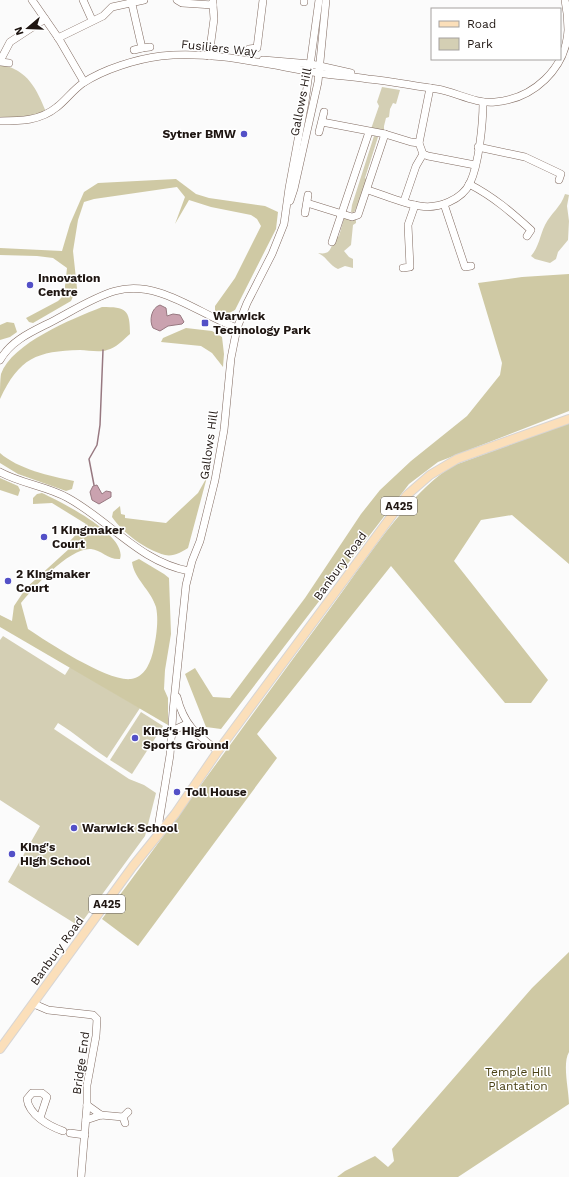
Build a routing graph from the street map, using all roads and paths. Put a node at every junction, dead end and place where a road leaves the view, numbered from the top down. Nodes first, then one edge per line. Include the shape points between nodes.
1 (32, 0) edge
2 (82, 0) edge
3 (144, 0) edge
4 (177, 0) edge
5 (263, 0) edge
6 (319, 0) edge
7 (326, 0) edge
8 (565, 0) edge
9 (131, 1) edge
10 (213, 3) edge
11 (45, 19) junction
12 (92, 20) junction
13 (58, 38) junction
14 (0, 40) edge
15 (6, 46) junction
16 (150, 47) dead end
17 (142, 48) junction
18 (249, 49) dead end
19 (134, 50) dead end
20 (209, 56) junction
21 (561, 56) edge
22 (559, 60) edge
23 (0, 61) edge
24 (9, 63) dead end
25 (310, 68) junction
26 (319, 70) junction
27 (84, 82) junction
28 (430, 88) junction
29 (483, 102) junction
30 (324, 112) dead end
31 (0, 121) edge
32 (322, 122) junction
33 (319, 132) dead end
34 (369, 132) junction
35 (385, 134) junction
36 (419, 143) junction
37 (478, 147) junction
38 (423, 154) junction
39 (475, 165) junction
40 (561, 173) dead end
41 (470, 184) junction
42 (368, 190) junction
43 (308, 195) dead end
44 (404, 201) junction
45 (307, 204) junction
46 (444, 204) junction
47 (415, 205) junction
48 (287, 206) junction
49 (305, 213) dead end
50 (343, 214) junction
51 (532, 230) dead end
52 (332, 242) dead end
53 (410, 267) dead end
54 (465, 267) dead end
55 (237, 328) junction
56 (0, 360) edge
57 (569, 419) edge
58 (0, 472) edge
59 (189, 571) junction
60 (176, 693) junction
61 (186, 724) junction
62 (172, 735) junction
63 (218, 751) junction
64 (184, 798) junction
65 (158, 828) junction
66 (147, 848) junction
67 (34, 1004) junction
68 (0, 1049) edge
69 (87, 1105) junction
70 (101, 1115) junction
71 (125, 1117) dead end
72 (40, 1118) dead end
73 (86, 1120) junction
74 (85, 1135) junction
75 (81, 1177) edge

1 - 11 street
2 - 12 street
3 - 9 street
4 - 10 street via 182,3
5 - 18 street via 261,49
6 - 25 street, Gallows Hill
7 - 26 street, Gallows Hill
8 - 21 street, Fusiliers Way via 568,31
9 - 12 street via 112,8 103,16
9 - 17 street
10 - 20 street via 214,19
11 - 13 street
11 - 15 street
12 - 13 street
13 - 27 street
14 - 15 street
15 - 23 street
16 - 17 street
17 - 19 street
20 - 25 street, Fusiliers Way
20 - 27 street, Fusiliers Way via 174,55 148,58
22 - 29 street, Fusiliers Way via 554,70 525,95 494,103
23 - 24 street
25 - 26 street, Fusiliers Way
25 - 48 street, Gallows Hill
26 - 28 street, Fusiliers Way
26 - 48 street, Gallows Hill via 314,104 294,189
27 - 31 street, Fusiliers Way via 44,116 27,120
28 - 29 street, Fusiliers Way
28 - 36 street
29 - 37 street
30 - 32 street
32 - 33 street
32 - 34 street
34 - 35 street
34 - 50 street
35 - 36 street
35 - 42 street
36 - 38 street
37 - 39 street
37 - 40 street via 525,157
38 - 39 street
38 - 44 street
39 - 41 street
41 - 46 street via 457,197
41 - 51 street via 499,201
42 - 44 street
42 - 50 street via 358,215 352,217
43 - 45 street
44 - 47 street
45 - 49 street
45 - 50 street
46 - 47 street via 427,207
46 - 54 street
47 - 53 street via 408,225
48 - 55 street, Gallows Hill via 279,238
50 - 52 street
55 - 56 street via 157,292 129,288 104,295 27,334 10,347
55 - 59 street, Gallows Hill via 231,358 224,430 208,522
57 - 63 main road, Banbury Road / A425 via 457,459 415,487
58 - 59 street via 66,496 135,548 164,564
59 - 60 street, Gallows Hill via 183,607
60 - 61 street, Gallows Hill
60 - 62 street, Gallows Hill
61 - 62 street
61 - 63 street, Gallows Hill
62 - 65 street, Gallows Hill
63 - 64 main road, Banbury Road / A425
64 - 65 main road, Banbury Road / A425 via 174,806
64 - 66 main road, Banbury Road / A425 via 175,814
65 - 66 main road, Banbury Road / A425 via 150,838
66 - 67 main road, Banbury Road / A425
67 - 68 main road, Banbury Road / A425
67 - 69 street, Bridge End via 48,1010 93,1015 97,1019 87,1085
69 - 70 street
69 - 73 street, Bridge End
70 - 71 street
70 - 73 street
72 - 74 street via 67,1132
73 - 74 street, Bridge End
74 - 75 street, Bridge End

